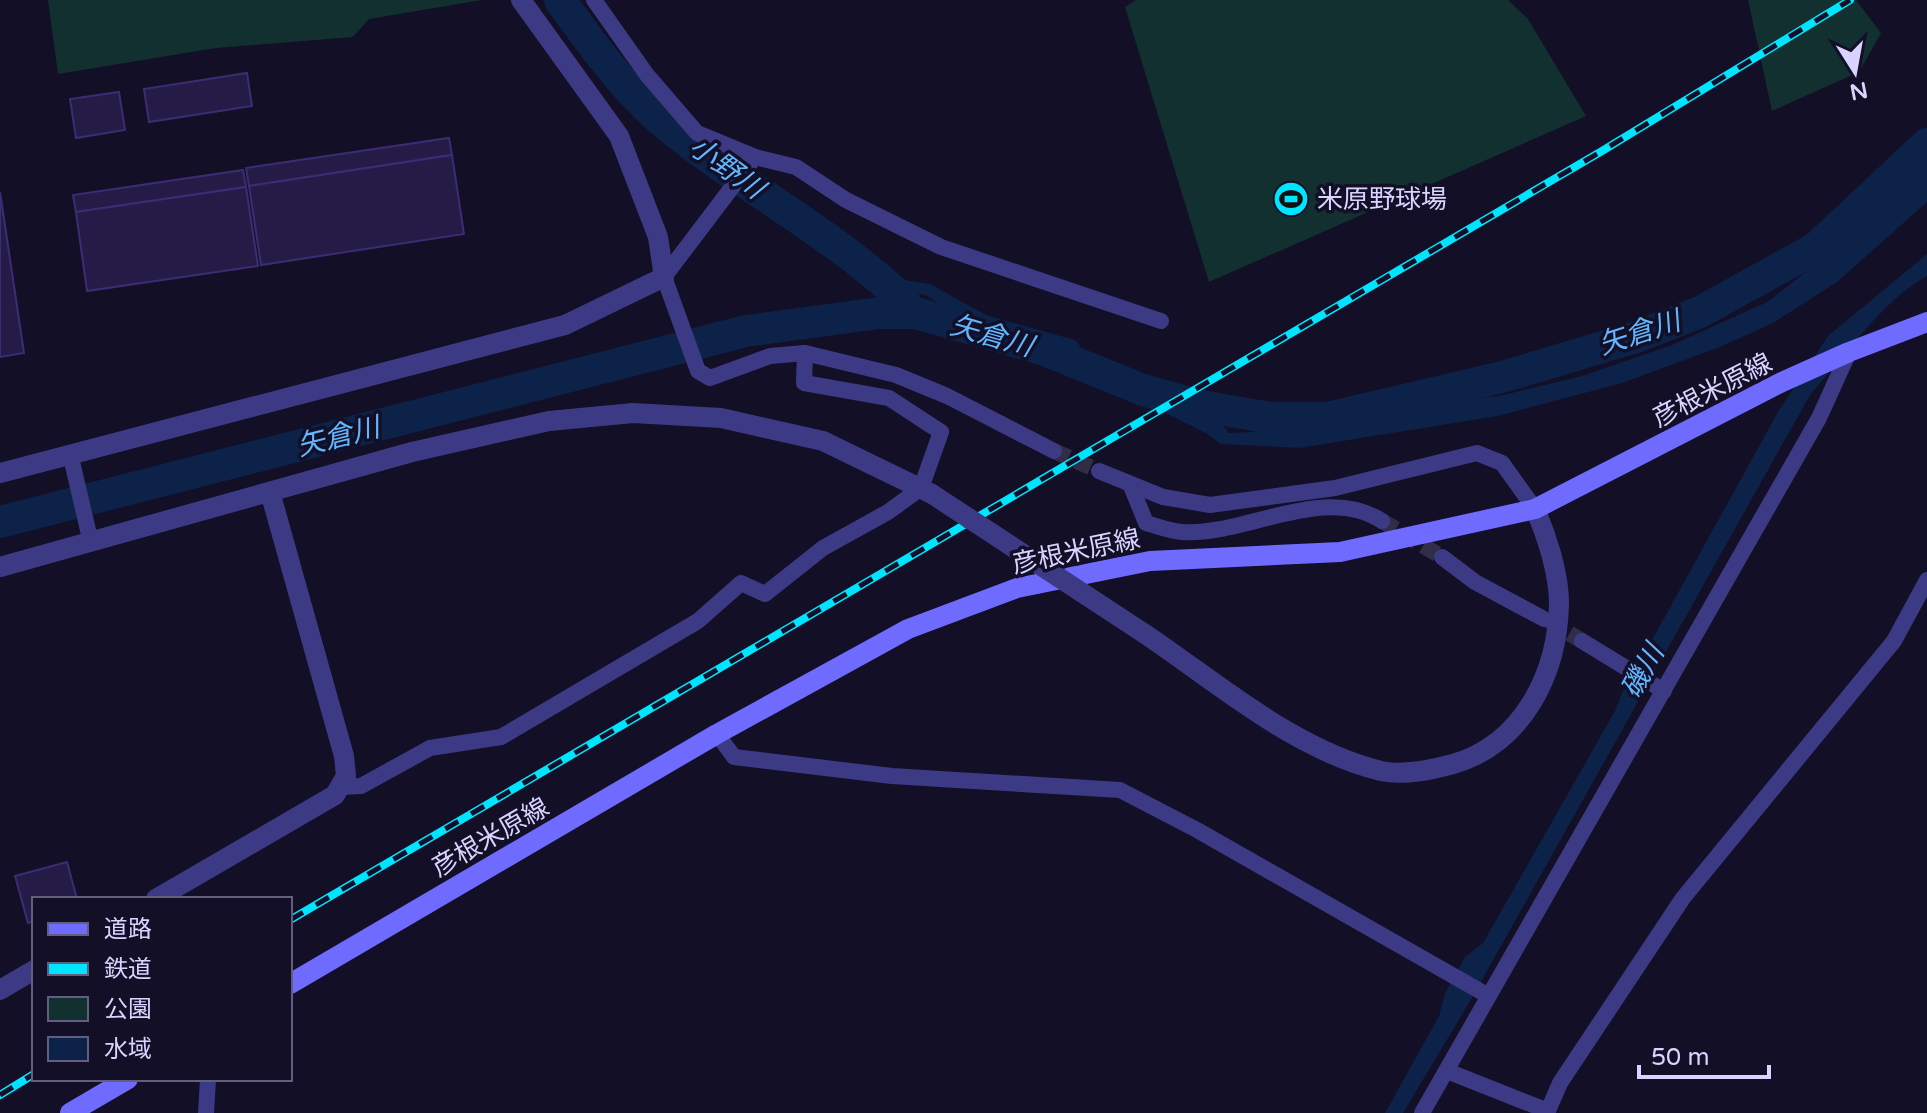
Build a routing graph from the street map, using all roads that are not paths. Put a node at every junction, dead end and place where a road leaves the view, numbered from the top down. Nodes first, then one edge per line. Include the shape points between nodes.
1 (521, 0) edge
2 (594, 0) edge
3 (755, 157) junction
4 (664, 277) junction
5 (1161, 321) dead end
6 (1927, 322) edge
7 (1849, 352) junction
8 (805, 353) junction
9 (1054, 451) tunnel mouth
10 (72, 462) junction
11 (1099, 471) tunnel mouth
12 (0, 473) edge
13 (1131, 486) junction
14 (927, 491) junction
15 (270, 492) junction
16 (1535, 509) junction
17 (1382, 521) tunnel mouth
18 (89, 534) junction
19 (1442, 557) tunnel mouth
20 (0, 567) edge
21 (1927, 580) edge
22 (1544, 619) tunnel mouth
23 (1582, 641) tunnel mouth
24 (1658, 688) junction
25 (717, 734) junction
26 (340, 787) junction
27 (160, 897) edge
28 (32, 971) edge
29 (292, 983) edge
30 (0, 990) edge
31 (1483, 994) junction
32 (1447, 1071) junction
33 (125, 1081) edge
34 (208, 1081) edge
35 (1548, 1112) edge
36 (70, 1113) edge
37 (206, 1113) edge
38 (1422, 1113) edge

1 - 4 street via 619,136 658,237
2 - 3 street via 647,75 697,133
3 - 4 street
3 - 5 street via 796,167 846,200 941,247
4 - 8 street via 698,371 710,378 770,356
4 - 10 street via 565,325
6 - 7 main road, 彦根米原線
7 - 16 main road, 彦根米原線
7 - 24 street via 1819,418
8 - 9 street via 896,375
8 - 14 street via 804,383 889,398 941,432
10 - 12 street
10 - 18 street
11 - 13 street
13 - 16 street via 1210,505 1372,481 1477,453 1502,463
13 - 17 street via 1146,523 1183,532 1339,505
14 - 15 street via 823,441 721,418 633,413 549,421
14 - 16 street, bridge via 1282,727 1384,772 1429,771 1470,759 1505,737 1530,706 1549,671 1559,602
14 - 26 street via 823,548 765,594 741,583 698,621 501,737 430,748 361,786
15 - 18 street
15 - 26 street via 344,756 346,776
16 - 25 main road, 彦根米原線 via 1340,552 1150,561 1017,588 908,629
18 - 20 street
19 - 22 street via 1475,582
21 - 35 street via 1894,641 1683,898 1560,1083
23 - 24 street
24 - 31 street
25 - 29 main road, 彦根米原線
25 - 31 street via 734,757 892,776 1120,790
26 - 27 street via 291,823
28 - 30 street
31 - 32 street
32 - 35 street
32 - 38 street
33 - 36 main road
34 - 37 street

